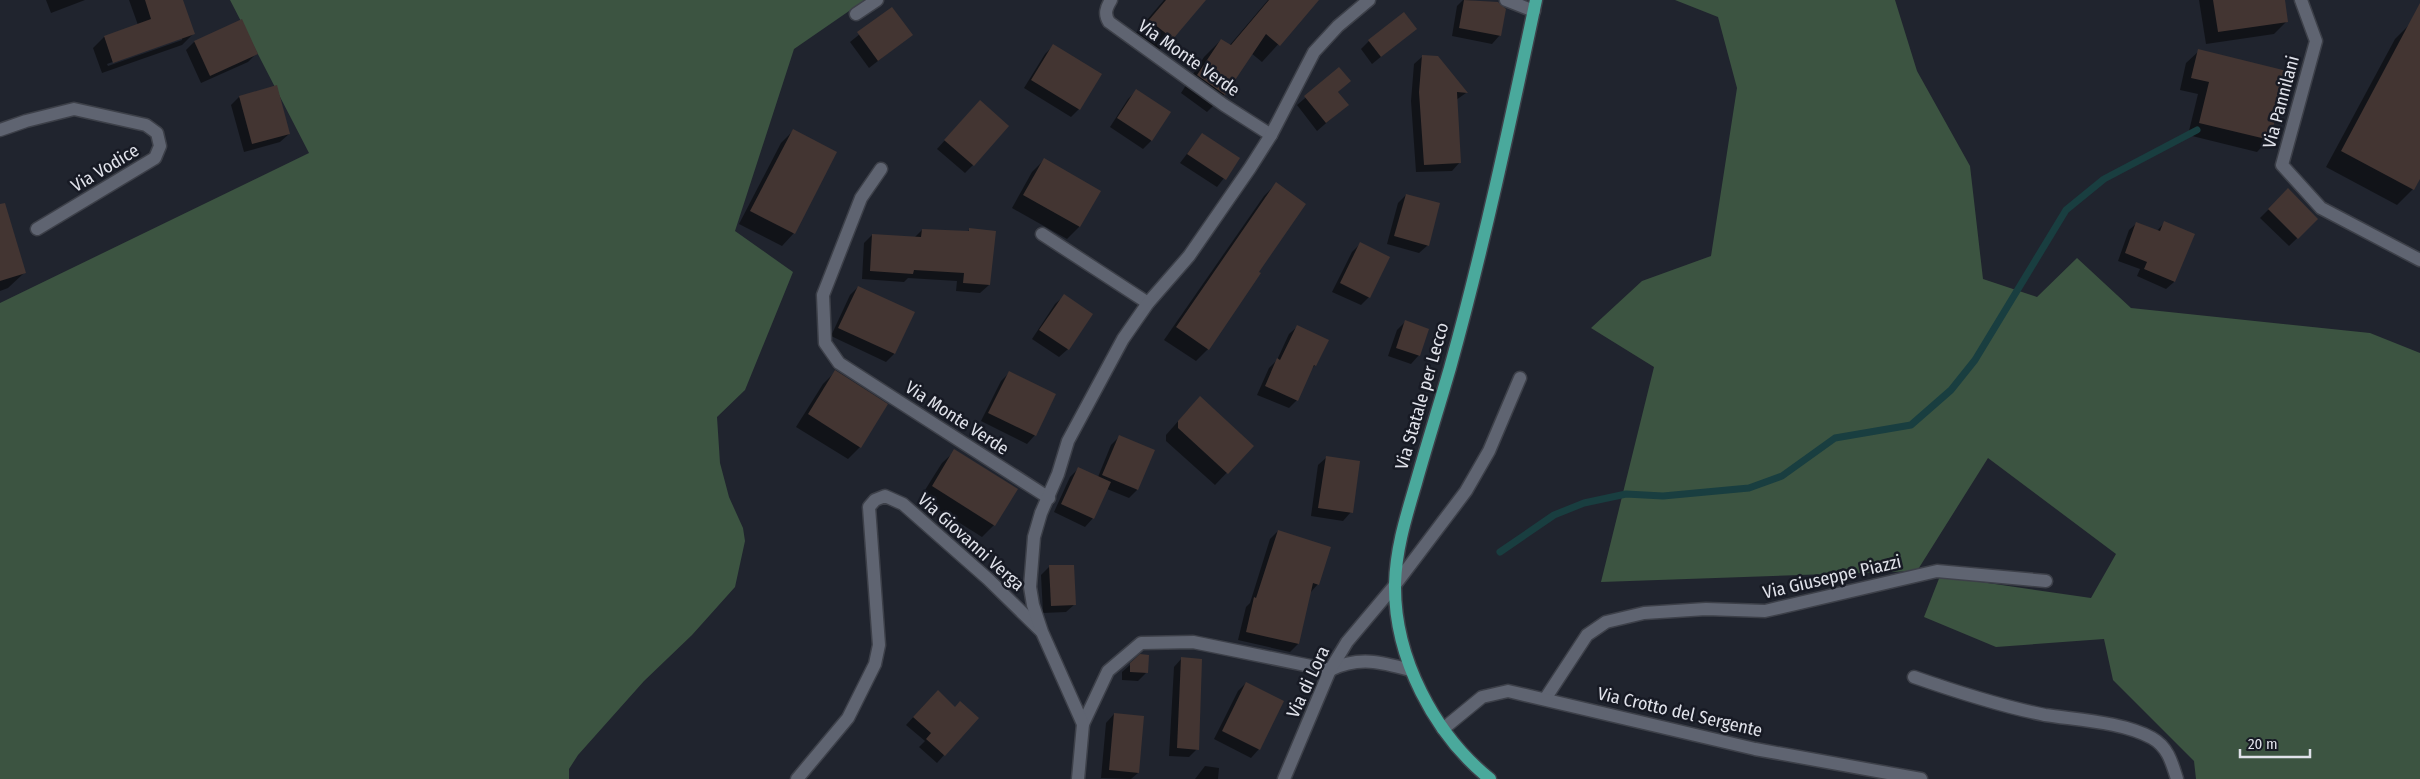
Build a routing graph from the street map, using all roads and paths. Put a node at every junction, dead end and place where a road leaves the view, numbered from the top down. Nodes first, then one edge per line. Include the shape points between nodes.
1 (877, 0) edge
2 (1111, 0) edge
3 (1370, 0) edge
4 (1506, 0) edge
5 (2301, 0) edge
6 (1535, 5) edge
7 (856, 14) dead end
8 (0, 130) edge
9 (1271, 134) junction
10 (881, 168) dead end
11 (37, 229) dead end
12 (1042, 234) dead end
13 (2420, 260) edge
14 (1148, 303) junction
15 (1520, 378) dead end
16 (1049, 498) junction
17 (2046, 581) dead end
18 (1395, 585) junction
19 (1042, 632) junction
20 (1330, 670) junction
21 (1410, 670) junction
22 (1914, 678) dead end
23 (1545, 699) junction
24 (1083, 724) junction
25 (1443, 729) junction
26 (797, 779) edge
27 (1078, 779) edge
28 (1284, 779) edge
29 (1490, 779) edge
30 (1921, 779) edge
31 (2177, 779) edge

1 - 7 street
2 - 9 street, Via Monte Verde via 1106,11 1109,22 1224,105
3 - 9 street via 1338,26 1314,52
4 - 6 street
5 - 13 street, Via Pannilani via 2316,41 2282,165 2321,208
6 - 18 main road, Via Statale per Lecco via 1498,183 1450,368 1398,541
8 - 11 street, Via Vodice via 74,110 146,125 157,133 160,146 155,158
9 - 14 street via 1189,256
10 - 16 street, Via Monte Verde via 861,198 824,295 825,343 839,363
12 - 14 street
14 - 16 street via 1123,339 1068,441
15 - 18 street, Via di Lora via 1489,451 1475,475
16 - 19 street via 1034,537 1030,587
17 - 23 street, Via Giuseppe Piazzi via 1937,571 1765,612 1706,609 1644,613 1606,622 1587,636
18 - 20 street, Via di Lora via 1347,642
18 - 21 main road, Via Statale per Lecco
19 - 24 street
19 - 26 street, Via Giovanni Verga via 903,504 885,496 875,500 869,507 879,645 875,664 848,718
20 - 21 street via 1347,662 1379,662
20 - 24 street via 1193,642 1141,643 1108,670
20 - 28 street, Via di Lora
21 - 25 main road, Via Statale per Lecco
22 - 31 street via 1983,701 2114,725 2153,738 2169,753
23 - 25 street, Via Crotto del Sergente via 1508,690 1482,698
23 - 30 street, Via Crotto del Sergente via 1755,749
24 - 27 street
25 - 29 main road, Via Statale per Lecco via 1453,744

